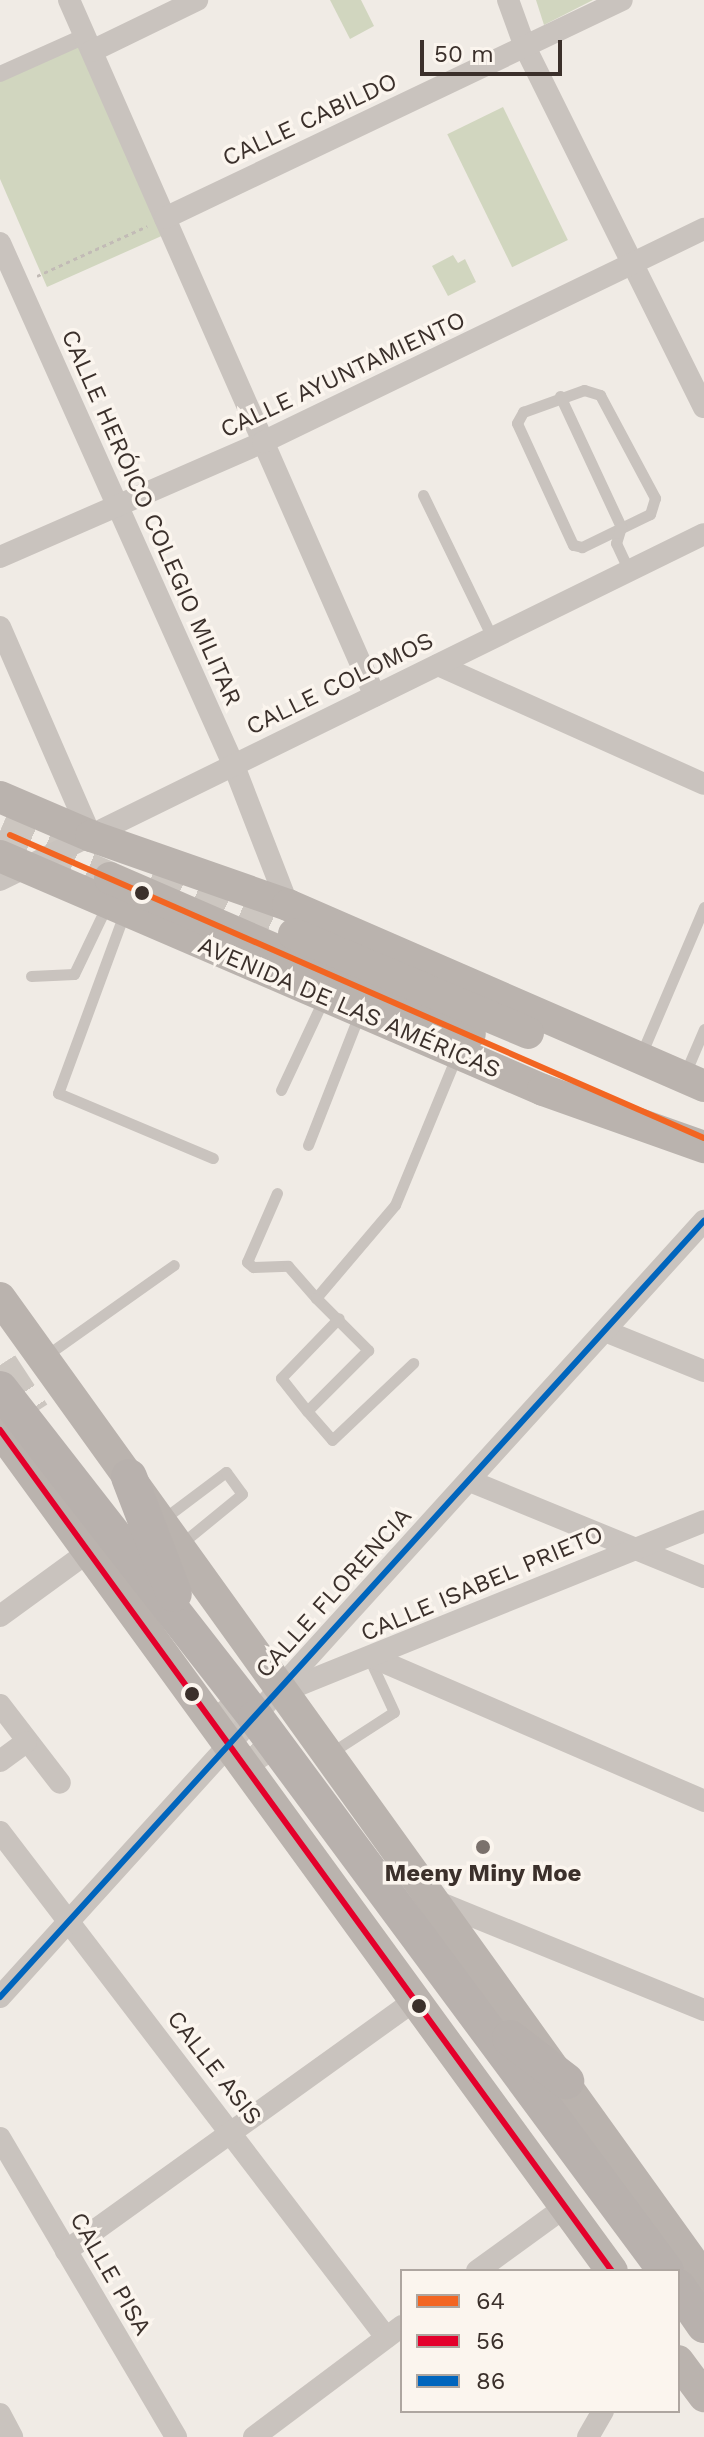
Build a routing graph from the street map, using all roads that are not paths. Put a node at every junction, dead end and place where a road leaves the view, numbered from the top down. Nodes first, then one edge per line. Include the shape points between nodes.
1 (69, 0) edge
2 (197, 0) edge
3 (508, 0) edge
4 (622, 0) edge
5 (88, 43) junction
6 (525, 47) junction
7 (0, 74) edge
8 (165, 218) junction
9 (704, 229) edge
10 (0, 243) edge
11 (635, 266) junction
12 (560, 396) junction
13 (704, 407) edge
14 (263, 442) junction
15 (423, 495) dead end
16 (116, 508) junction
17 (621, 527) junction
18 (704, 534) edge
19 (604, 535) junction
20 (616, 543) junction
21 (0, 557) edge
22 (629, 571) junction
23 (0, 627) edge
24 (492, 637) junction
25 (438, 665) junction
26 (375, 696) junction
27 (234, 766) junction
28 (704, 784) edge
29 (0, 797) edge
30 (91, 836) junction
31 (9, 868) edge
32 (114, 898) junction
33 (704, 907) edge
34 (283, 916) junction
35 (31, 976) dead end
36 (324, 998) junction
37 (361, 1012) junction
38 (704, 1029) edge
39 (457, 1053) junction
40 (640, 1058) junction
41 (694, 1081) edge
42 (281, 1090) dead end
43 (704, 1107) edge
44 (704, 1138) edge
45 (308, 1145) dead end
46 (704, 1147) edge
47 (213, 1158) dead end
48 (277, 1193) dead end
49 (704, 1221) edge
50 (174, 1265) dead end
51 (0, 1298) edge
52 (316, 1298) junction
53 (339, 1318) junction
54 (605, 1331) junction
55 (43, 1357) junction
56 (413, 1363) dead end
57 (704, 1371) edge
58 (0, 1389) tunnel mouth
59 (307, 1411) junction
60 (2, 1436) tunnel mouth
61 (129, 1477) junction
62 (470, 1481) junction
63 (704, 1521) edge
64 (169, 1534) junction
65 (635, 1548) junction
66 (88, 1552) junction
67 (704, 1577) edge
68 (0, 1616) edge
69 (189, 1632) junction
70 (372, 1659) junction
71 (0, 1705) edge
72 (267, 1705) junction
73 (26, 1742) junction
74 (228, 1745) junction
75 (326, 1757) junction
76 (0, 1761) edge
77 (267, 1766) tunnel mouth
78 (60, 1783) dead end
79 (704, 1801) edge
80 (0, 1832) edge
81 (429, 1898) junction
82 (67, 1923) junction
83 (0, 1997) edge
84 (414, 2001) junction
85 (704, 2010) edge
86 (478, 2014) junction
87 (566, 2081) junction
88 (232, 2133) junction
89 (0, 2138) edge
90 (578, 2151) junction
91 (565, 2207) junction
92 (653, 2208) junction
93 (66, 2251) junction
94 (480, 2269) edge
95 (611, 2269) edge
96 (640, 2269) edge
97 (670, 2269) edge
98 (676, 2269) edge
99 (682, 2284) edge
100 (704, 2325) edge
101 (394, 2332) edge
102 (704, 2356) edge
103 (680, 2364) edge
104 (704, 2396) edge
105 (602, 2413) edge
106 (0, 2414) edge
107 (12, 2437) edge
108 (176, 2437) edge
109 (254, 2437) edge
110 (588, 2437) edge

1 - 5 street
2 - 5 street
3 - 6 street
4 - 6 street, CALLE CABILDO
5 - 7 street
5 - 8 street
6 - 8 street, CALLE CABILDO
6 - 11 street
8 - 14 street
9 - 11 street, CALLE AYUNTAMIENTO
10 - 16 street, CALLE HERÓICO COLEGIO MILITAR
11 - 13 street
11 - 14 street, CALLE AYUNTAMIENTO
12 - 17 lane
12 - 17 lane via 584,390 600,395 655,498 650,514
12 - 19 lane via 523,412 519,435 573,545 582,547
14 - 16 street, CALLE AYUNTAMIENTO
14 - 26 street
15 - 24 lane
16 - 21 street, CALLE AYUNTAMIENTO
16 - 27 street, CALLE HERÓICO COLEGIO MILITAR
17 - 19 lane
17 - 20 lane
18 - 22 street, CALLE COLOMOS
19 - 20 lane
20 - 22 lane
22 - 24 street, CALLE COLOMOS
23 - 30 street
24 - 25 street, CALLE COLOMOS
25 - 26 street, CALLE COLOMOS
25 - 28 street
26 - 27 street, CALLE COLOMOS
27 - 30 street, CALLE COLOMOS
27 - 34 street, CALLE HERÓICO COLEGIO MILITAR
29 - 30 main road, AVENIDA DE LAS AMÉRICAS
30 - 31 street, CALLE COLOMOS
30 - 34 main road, AVENIDA DE LAS AMÉRICAS
31 - 32 main road, AVENIDA DE LAS AMÉRICAS
32 - 35 lane via 74,974
32 - 36 main road, AVENIDA DE LAS AMÉRICAS
32 - 44 main road, AVENIDA DE LAS AMÉRICAS
32 - 47 lane via 58,1093
33 - 40 lane
34 - 40 main road, AVENIDA DE LAS AMÉRICAS
34 - 43 main road, AVENIDA DE LAS AMÉRICAS
36 - 37 main road, AVENIDA DE LAS AMÉRICAS
36 - 42 lane
37 - 39 main road, AVENIDA DE LAS AMÉRICAS
37 - 45 lane
38 - 41 lane
39 - 46 main road, AVENIDA DE LAS AMÉRICAS
39 - 52 lane via 395,1205
40 - 41 main road, AVENIDA DE LAS AMÉRICAS
48 - 52 lane via 247,1262 253,1267 288,1266
49 - 54 street, CALLE FLORENCIA
50 - 55 lane
51 - 55 main road
52 - 53 lane
53 - 59 lane via 281,1378
53 - 59 lane via 368,1350
54 - 57 street
54 - 62 street, CALLE FLORENCIA
55 - 61 main road
56 - 59 lane via 332,1440
58 - 69 main road
60 - 66 main road
61 - 64 main road
61 - 69 main road
62 - 65 street
62 - 72 street, CALLE FLORENCIA
63 - 65 street, CALLE ISABEL PRIETO
64 - 64 lane via 242,1494 226,1472
64 - 72 main road
65 - 67 street
65 - 70 street, CALLE ISABEL PRIETO
66 - 68 street
66 - 74 main road
69 - 72 main road
70 - 72 street, CALLE ISABEL PRIETO
70 - 75 lane via 394,1712
70 - 79 street
71 - 73 street
72 - 74 street, CALLE FLORENCIA
72 - 75 main road
72 - 86 main road
73 - 76 street
73 - 78 street
74 - 82 street, CALLE FLORENCIA
74 - 84 main road
75 - 81 main road
77 - 96 main road
80 - 82 street, CALLE ASIS
81 - 85 street
81 - 87 main road
82 - 83 street, CALLE FLORENCIA
82 - 88 street, CALLE ASIS
84 - 88 street
84 - 91 main road
86 - 87 main road
86 - 90 main road
87 - 92 main road
88 - 93 street
88 - 101 street, CALLE ASIS
89 - 93 street, CALLE PISA
90 - 92 main road
90 - 97 main road
91 - 94 street
91 - 95 main road
92 - 98 main road
93 - 108 street, CALLE PISA
99 - 100 main road
99 - 102 main road
101 - 109 street
103 - 104 main road
105 - 110 street
106 - 107 street

